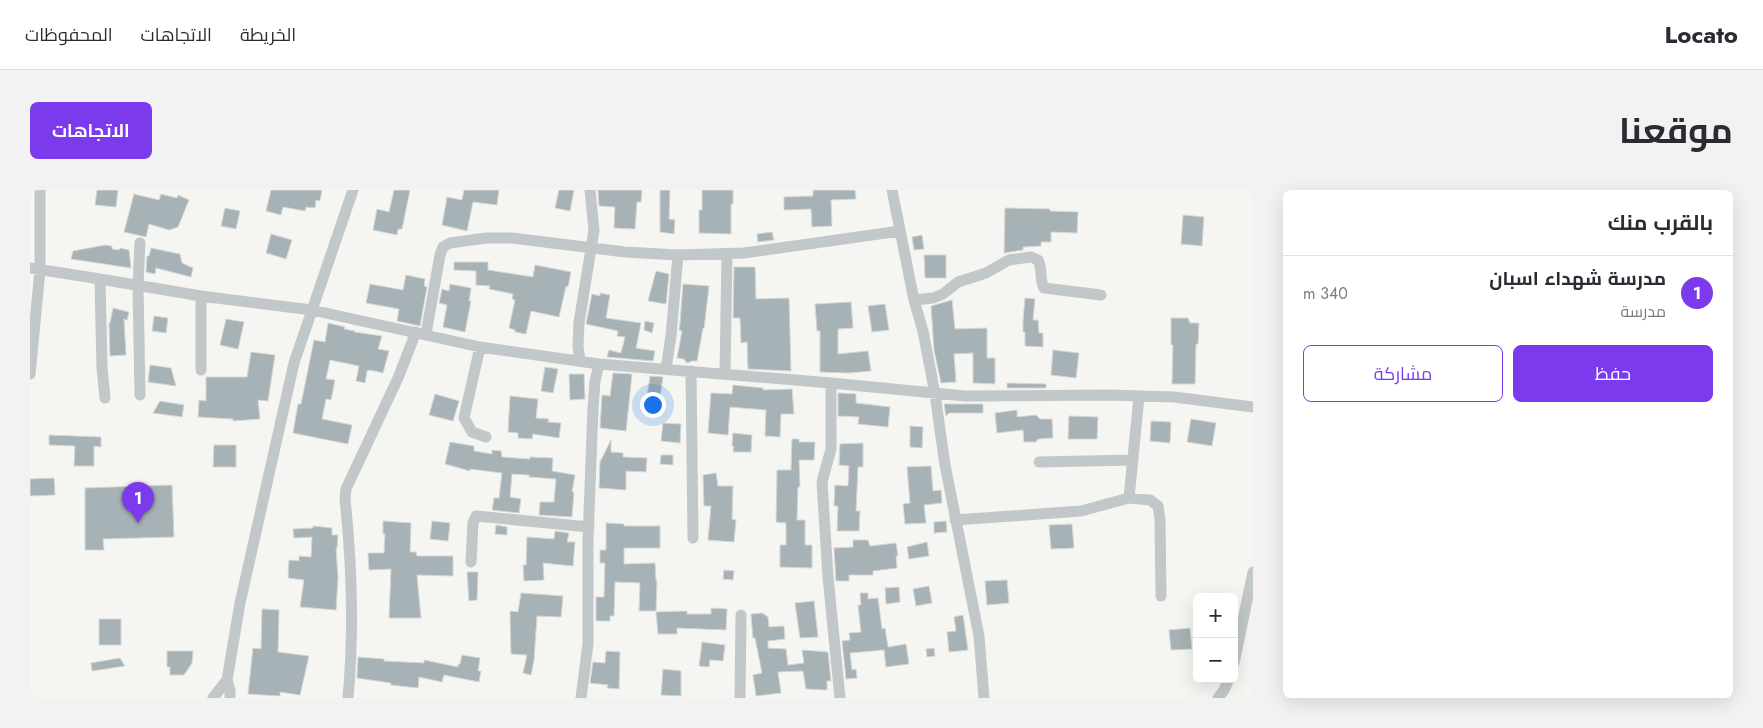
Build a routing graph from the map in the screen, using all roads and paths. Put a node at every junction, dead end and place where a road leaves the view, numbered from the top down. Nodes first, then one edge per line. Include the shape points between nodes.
1 (40, 190) edge
2 (353, 190) edge
3 (590, 190) edge
4 (892, 190) edge
5 (900, 231) junction
6 (140, 243) dead end
7 (592, 248) junction
8 (728, 254) junction
9 (678, 255) junction
10 (35, 269) edge
11 (100, 278) junction
12 (138, 285) junction
13 (1101, 295) dead end
14 (201, 296) junction
15 (914, 300) junction
16 (312, 310) junction
17 (421, 333) junction
18 (480, 346) junction
19 (580, 361) junction
20 (599, 364) junction
21 (666, 369) junction
22 (201, 370) dead end
23 (690, 371) junction
24 (30, 374) edge
25 (725, 374) junction
26 (831, 383) junction
27 (935, 394) junction
28 (140, 395) dead end
29 (1139, 397) junction
30 (105, 398) dead end
31 (1253, 407) edge
32 (486, 437) dead end
33 (1133, 460) junction
34 (1039, 462) dead end
35 (1129, 498) junction
36 (956, 520) junction
37 (589, 527) junction
38 (693, 538) dead end
39 (471, 562) dead end
40 (1253, 572) edge
41 (1161, 596) dead end
42 (741, 615) dead end
43 (1238, 644) edge
44 (227, 680) junction
45 (1227, 683) edge
46 (213, 698) edge
47 (226, 698) edge
48 (230, 698) edge
49 (348, 698) edge
50 (581, 698) edge
51 (740, 698) edge
52 (840, 698) edge
53 (984, 698) edge
54 (1218, 698) edge

1 - 10 street
2 - 16 street
3 - 7 street via 594,230
4 - 5 street
5 - 8 street
5 - 15 street
6 - 12 street
7 - 9 street
7 - 17 street via 512,238 450,243 443,247 440,255
7 - 19 street via 579,323
8 - 9 street
8 - 25 street
9 - 21 street
10 - 11 street
10 - 24 street
11 - 12 street
11 - 30 street
12 - 14 street
12 - 28 street
13 - 15 street via 1044,288 1041,266 1038,260 1031,258 1009,260 986,273 958,282 943,294
14 - 16 street
14 - 22 street
15 - 27 street
16 - 17 street
16 - 44 street via 287,388 240,603
17 - 18 street
17 - 49 street via 346,489 351,654
18 - 19 street
18 - 32 street via 464,418 472,432
19 - 20 street
20 - 21 street
20 - 37 street via 593,408
21 - 23 street
23 - 25 street
23 - 38 street
25 - 26 street
26 - 27 street
26 - 52 street via 832,449 822,482
27 - 29 street
27 - 36 street
29 - 31 street via 1174,397
29 - 33 street
33 - 34 street
33 - 35 street
35 - 36 street via 1081,511
35 - 41 street via 1150,500 1158,506
36 - 53 street via 979,636
37 - 39 street via 476,516
37 - 50 street via 588,644
40 - 43 street
42 - 51 street
44 - 46 street
44 - 48 street
45 - 54 street
46 - 47 street

